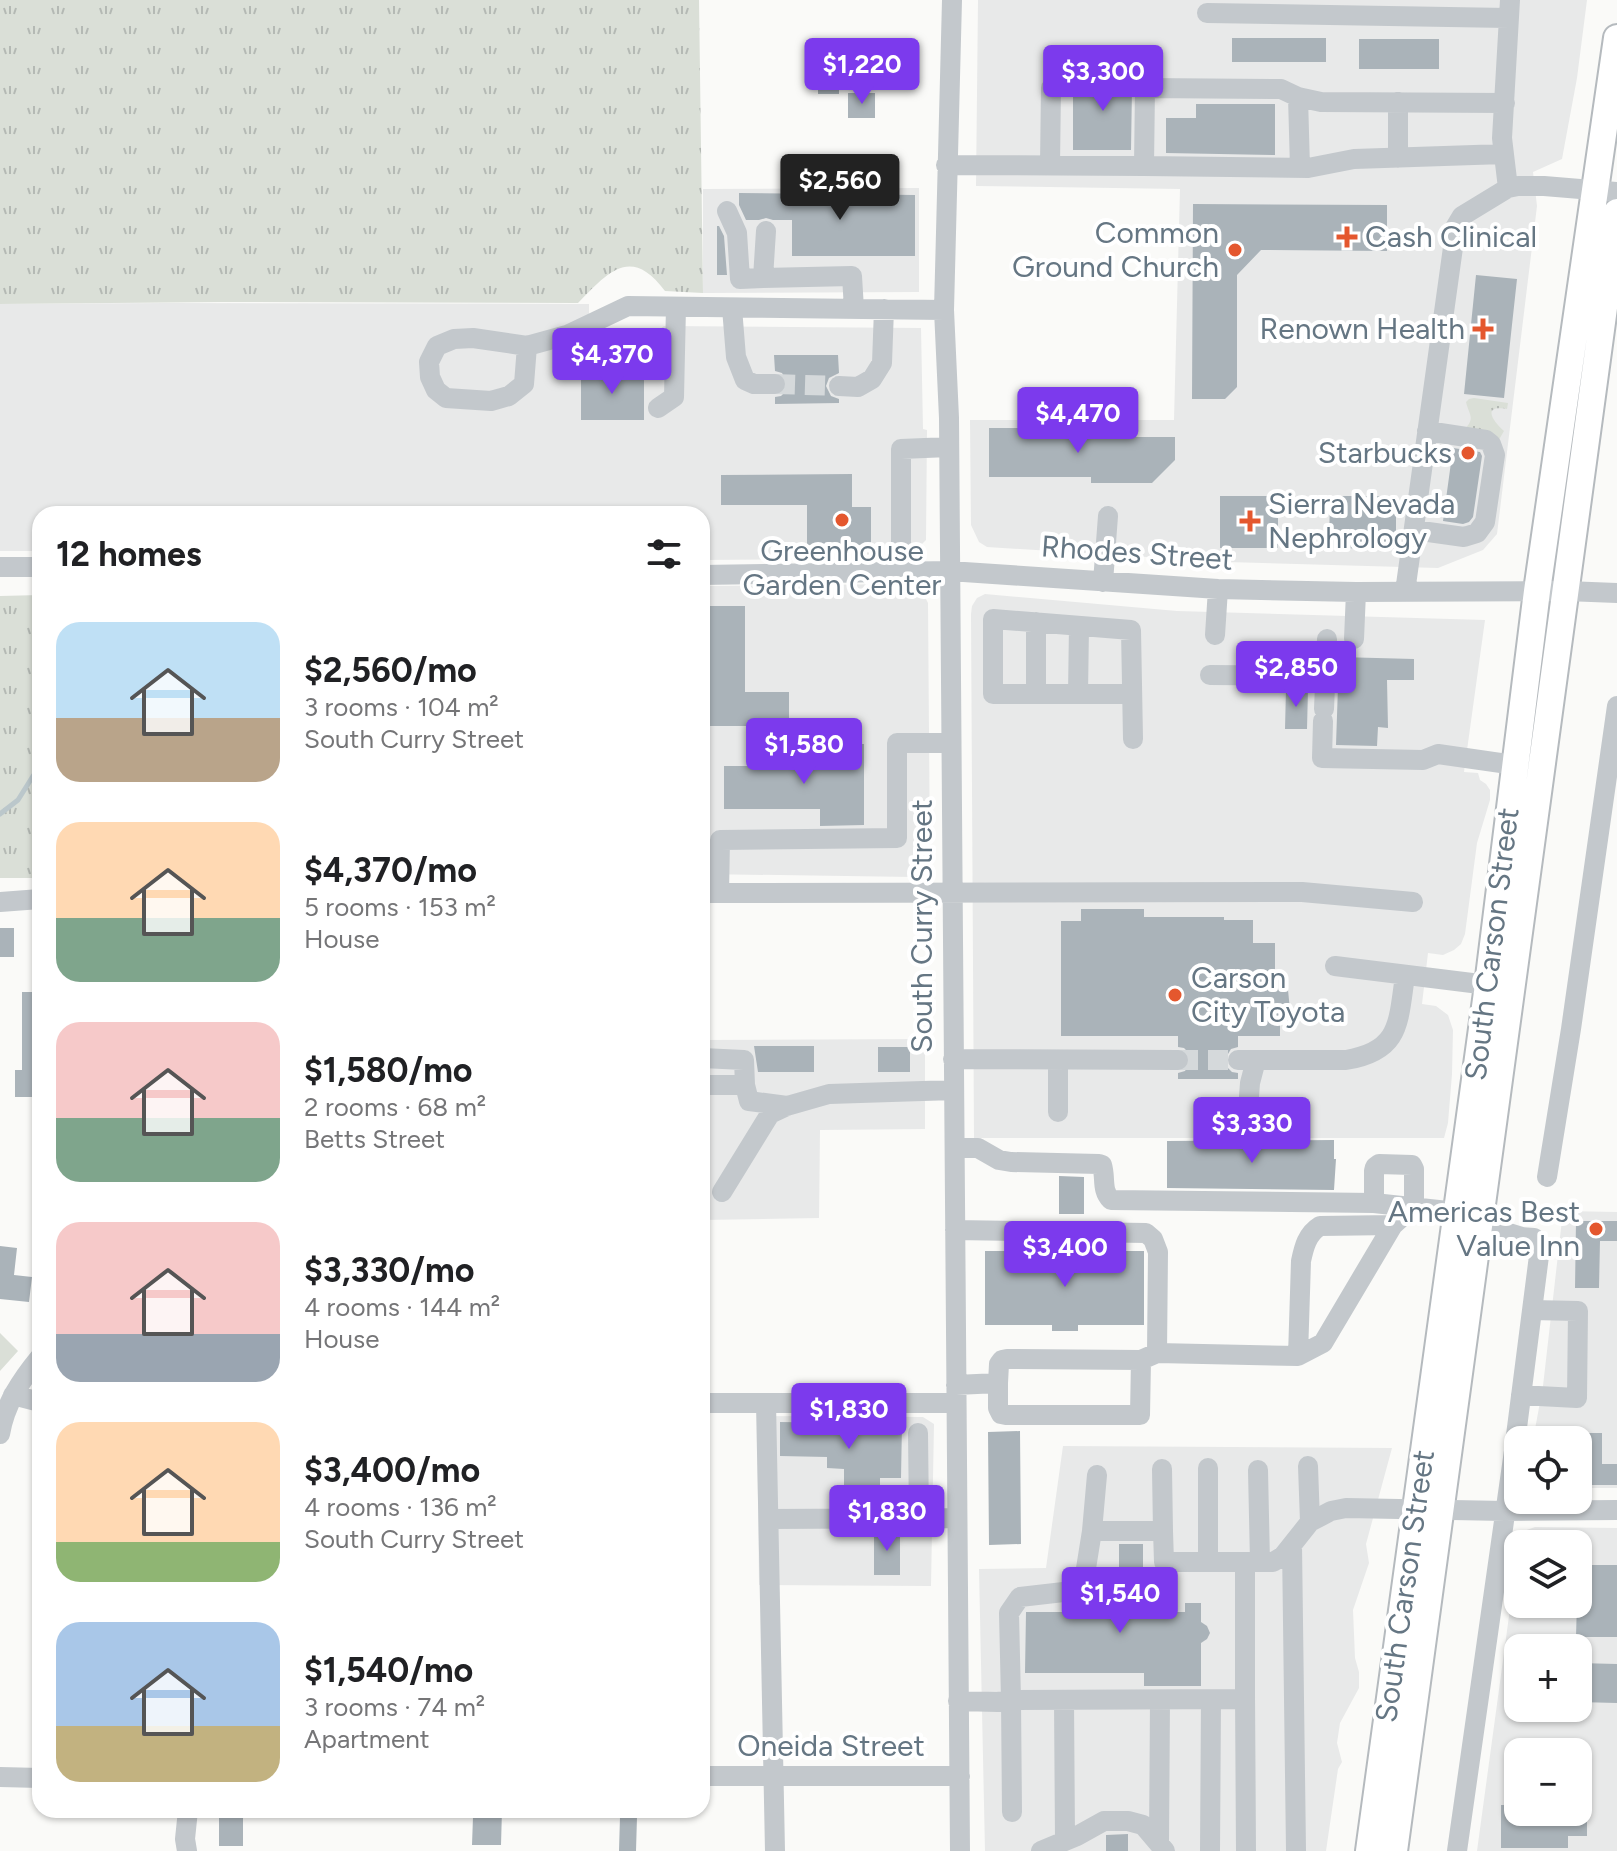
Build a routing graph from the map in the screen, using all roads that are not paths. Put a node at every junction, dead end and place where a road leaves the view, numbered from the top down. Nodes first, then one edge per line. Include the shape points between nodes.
1 (952, 0) edge
2 (1509, 9) edge
3 (1207, 13) dead end
4 (1617, 38) edge
5 (1051, 88) dead end
6 (1298, 97) junction
7 (1398, 102) junction
8 (1505, 103) junction
9 (1504, 154) junction
10 (1398, 158) junction
11 (946, 165) junction
12 (1050, 165) junction
13 (1144, 166) junction
14 (1300, 168) junction
15 (1508, 188) junction
16 (1607, 191) edge
17 (727, 211) dead end
18 (1617, 212) edge
19 (766, 231) dead end
20 (763, 278) junction
21 (676, 307) junction
22 (732, 308) junction
23 (854, 309) junction
24 (884, 309) junction
25 (944, 310) junction
26 (527, 346) junction
27 (775, 384) tunnel mouth
28 (839, 386) tunnel mouth
29 (658, 408) dead end
30 (1427, 431) junction
31 (949, 447) junction
32 (1108, 516) dead end
33 (1414, 530) junction
34 (0, 567) edge
35 (32, 567) edge
36 (901, 571) junction
37 (949, 571) junction
38 (710, 575) edge
39 (1103, 582) junction
40 (1218, 589) junction
41 (1537, 591) junction
42 (1566, 591) junction
43 (1356, 592) junction
44 (1405, 592) junction
45 (1617, 593) edge
46 (1036, 622) junction
47 (1079, 626) junction
48 (1215, 635) dead end
49 (1327, 639) dead end
50 (1354, 639) dead end
51 (1210, 675) dead end
52 (1325, 676) junction
53 (1036, 694) junction
54 (1078, 694) junction
55 (1132, 694) junction
56 (1617, 706) edge
57 (1133, 739) dead end
58 (951, 743) junction
59 (1528, 767) junction
60 (710, 893) edge
61 (952, 893) junction
62 (32, 900) edge
63 (0, 902) edge
64 (1413, 902) dead end
65 (1335, 966) dead end
66 (1405, 976) junction
67 (1488, 985) junction
68 (710, 1058) edge
69 (953, 1059) junction
70 (1058, 1060) junction
71 (1178, 1060) tunnel mouth
72 (710, 1085) edge
73 (745, 1085) junction
74 (954, 1090) junction
75 (787, 1106) junction
76 (1248, 1110) dead end
77 (1058, 1112) dead end
78 (955, 1148) junction
79 (1547, 1177) dead end
80 (722, 1192) dead end
81 (1374, 1203) junction
82 (1414, 1206) junction
83 (1468, 1218) junction
84 (1393, 1225) junction
85 (955, 1230) junction
86 (1532, 1310) junction
87 (1149, 1356) junction
88 (1298, 1356) junction
89 (32, 1366) edge
90 (998, 1383) junction
91 (956, 1394) junction
92 (13, 1395) junction
93 (1521, 1395) junction
94 (32, 1400) edge
95 (710, 1403) edge
96 (766, 1403) junction
97 (1517, 1426) edge
98 (918, 1433) dead end
99 (0, 1434) edge
100 (1308, 1466) dead end
101 (1208, 1468) dead end
102 (1162, 1469) dead end
103 (1258, 1470) dead end
104 (1097, 1475) dead end
105 (1428, 1509) junction
106 (1592, 1510) edge
107 (1617, 1510) edge
108 (1504, 1511) edge
109 (1505, 1514) edge
110 (919, 1518) junction
111 (957, 1518) junction
112 (769, 1519) junction
113 (1310, 1522) junction
114 (1092, 1531) junction
115 (1163, 1531) junction
116 (1292, 1545) junction
117 (1208, 1562) junction
118 (1252, 1562) junction
119 (1245, 1694) junction
120 (1011, 1700) junction
121 (1064, 1700) junction
122 (1160, 1700) junction
123 (1211, 1700) junction
124 (958, 1701) junction
125 (710, 1776) edge
126 (774, 1776) junction
127 (960, 1776) junction
128 (0, 1777) edge
129 (32, 1778) edge
130 (1012, 1812) dead end
131 (187, 1818) edge
132 (1065, 1840) junction
133 (1162, 1847) edge
134 (187, 1851) edge
135 (775, 1851) edge
136 (960, 1851) edge
137 (1041, 1851) edge
138 (1210, 1851) edge
139 (1246, 1851) edge
140 (1296, 1851) edge
141 (1369, 1851) edge
142 (1394, 1851) edge
143 (1457, 1851) edge

1 - 11 street, South Curry Street
2 - 3 street
2 - 8 street
4 - 16 main road, South Carson Street
5 - 12 street
6 - 7 street
6 - 13 street via 1281,89 1145,88
6 - 14 street
7 - 8 street
7 - 10 street
8 - 9 street
9 - 10 street
9 - 15 street
10 - 14 street
11 - 12 street
11 - 25 street, South Curry Street
12 - 13 street
13 - 14 street
15 - 16 street
15 - 30 street via 1462,216 1456,226
16 - 41 main road, South Carson Street
17 - 20 street via 737,233 740,279
18 - 42 main road, South Carson Street
19 - 20 street
20 - 23 street via 852,276
21 - 22 street
21 - 26 street via 628,306 567,335
21 - 29 street via 674,397
22 - 23 street
22 - 27 street via 736,357 745,380
23 - 24 street
24 - 25 street
24 - 28 street via 882,363 872,379 858,387
25 - 31 street, South Curry Street
26 - 26 street via 454,339 432,352 430,377 446,398 491,401 509,396 524,384
30 - 33 street
30 - 33 street via 1486,440 1495,455 1485,522 1477,533 1464,537
31 - 36 street via 901,449
31 - 37 street, South Curry Street
32 - 39 street
33 - 44 street
34 - 35 street
36 - 37 street, Rhodes Street
36 - 38 street, Rhodes Street
37 - 39 street, Rhodes Street
37 - 58 street, South Curry Street
39 - 40 street, Rhodes Street
40 - 43 street, Rhodes Street
40 - 48 street
41 - 42 street, Rhodes Street
41 - 44 street, Rhodes Street
41 - 59 main road, South Carson Street
42 - 45 street, Rhodes Street
42 - 59 main road, South Carson Street
43 - 44 street, Rhodes Street
43 - 50 street
46 - 47 street
46 - 53 street
46 - 53 street via 993,619 993,694
47 - 54 street
47 - 55 street via 1131,630
49 - 52 street
51 - 52 street
52 - 59 street via 1322,758 1423,760 1438,754
53 - 54 street
54 - 55 street
55 - 57 street
56 - 79 street
58 - 60 street via 897,743 897,838 720,840
58 - 61 street, South Curry Street
59 - 67 main road, South Carson Street via 1507,839
59 - 83 main road, South Carson Street
60 - 61 street
61 - 64 street via 1302,892
61 - 69 street, South Curry Street
62 - 63 street
65 - 66 street
66 - 67 street
66 - 76 street via 1389,1041 1346,1060 1247,1060
67 - 83 main road, South Carson Street
68 - 73 street via 744,1060
69 - 70 street
69 - 74 street, South Curry Street
70 - 71 street
70 - 77 street
72 - 73 street
73 - 75 street via 749,1101
74 - 75 street via 829,1094
74 - 78 street, South Curry Street
75 - 80 street via 770,1114
78 - 81 street via 978,1148 1011,1162 1102,1165 1104,1191 1111,1200
78 - 85 street, South Curry Street
81 - 82 street
81 - 82 street via 1375,1167 1406,1164 1414,1169
82 - 83 street
82 - 84 street
83 - 86 street via 1534,1238 1540,1248
83 - 105 main road, South Carson Street
84 - 88 street via 1323,1343
84 - 88 street via 1320,1226 1313,1231 1301,1261
85 - 87 street via 1146,1233 1158,1252
85 - 91 street, South Curry Street
86 - 93 street
86 - 93 street via 1578,1311 1577,1398
87 - 88 street
87 - 90 street via 1007,1359 999,1364
87 - 90 street via 1140,1415 1001,1414
89 - 92 street
90 - 91 street
91 - 96 street
91 - 111 street, South Curry Street
92 - 94 street
92 - 99 street
93 - 97 street
95 - 96 street
96 - 112 street
98 - 110 street
100 - 113 street
101 - 117 street
102 - 115 street
103 - 118 street
104 - 114 street
105 - 108 street
105 - 113 street via 1346,1508
105 - 141 main road, South Carson Street
105 - 142 main road, South Carson Street
106 - 107 street
109 - 143 street
110 - 111 street
110 - 112 street
111 - 124 street, South Curry Street
112 - 126 street
113 - 116 street
114 - 115 street
114 - 120 street via 1081,1590 1020,1597 1009,1613
115 - 117 street via 1164,1562
116 - 118 street via 1273,1562
116 - 140 street
117 - 118 street
118 - 119 street
119 - 123 street via 1241,1699
119 - 139 street
120 - 121 street
120 - 124 street
120 - 130 street
121 - 122 street
121 - 132 street
122 - 123 street
122 - 133 street
123 - 138 street
124 - 127 street, South Curry Street
125 - 126 street, Oneida Street
126 - 127 street, Oneida Street
126 - 135 street
127 - 136 street, South Curry Street
128 - 129 street
131 - 134 street
132 - 133 street via 1104,1821 1128,1821 1143,1825
132 - 137 street

